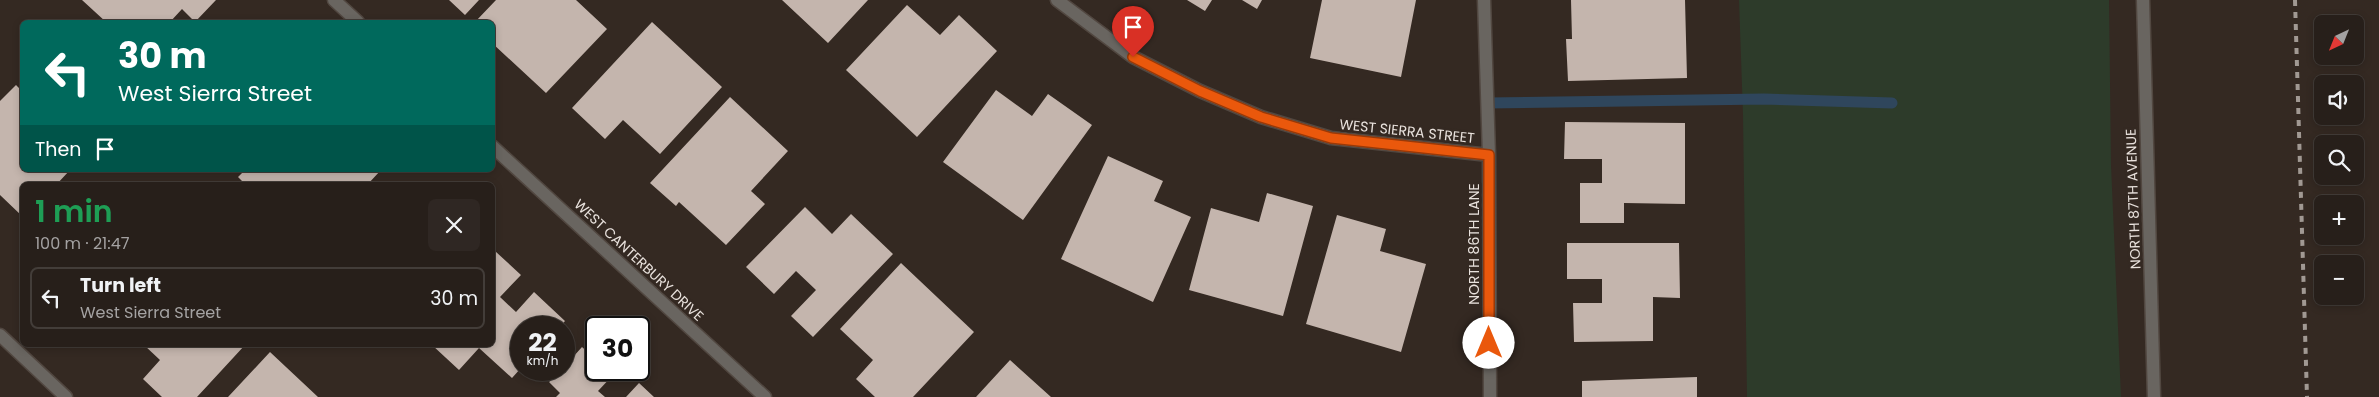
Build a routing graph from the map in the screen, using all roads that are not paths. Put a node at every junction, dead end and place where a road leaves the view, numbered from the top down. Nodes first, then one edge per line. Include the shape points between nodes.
1 (334, 0) edge
2 (1057, 0) edge
3 (1484, 0) edge
4 (2143, 0) edge
5 (356, 20) edge
6 (495, 149) edge
7 (1489, 155) junction
8 (0, 336) edge
9 (66, 397) edge
10 (765, 397) edge
11 (1490, 397) edge
12 (2154, 397) edge

1 - 5 street
2 - 7 street, WEST SIERRA STREET via 1133,57 1261,117 1331,138
3 - 7 street, NORTH 86TH LANE
4 - 12 street, NORTH 87TH AVENUE
6 - 10 street, WEST CANTERBURY DRIVE
7 - 11 street, NORTH 86TH LANE
8 - 9 street

